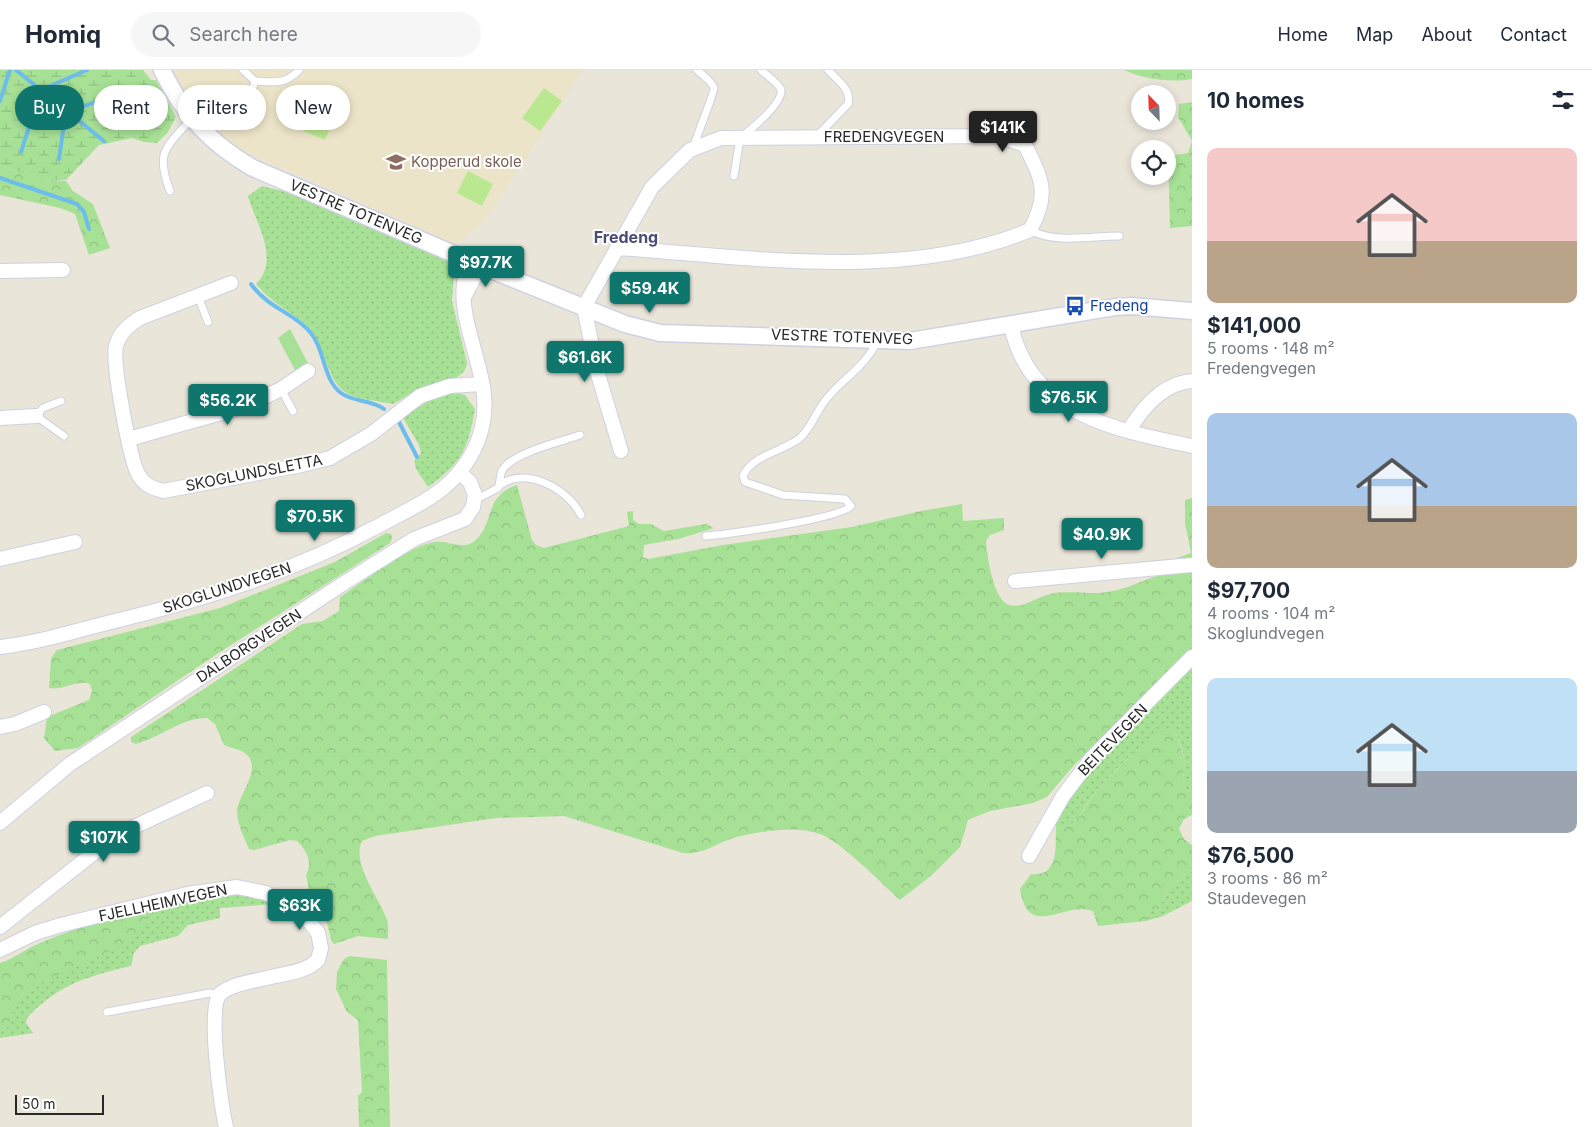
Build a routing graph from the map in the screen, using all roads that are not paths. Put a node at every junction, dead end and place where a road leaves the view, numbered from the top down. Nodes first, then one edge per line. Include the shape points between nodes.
1 (162, 70) edge
2 (244, 70) edge
3 (299, 70) edge
4 (697, 70) edge
5 (761, 70) edge
6 (828, 70) edge
7 (255, 81) junction
8 (254, 85) edge
9 (178, 100) edge
10 (182, 130) edge
11 (202, 130) edge
12 (816, 137) junction
13 (740, 138) junction
14 (692, 149) junction
15 (734, 176) dead end
16 (170, 190) dead end
17 (1030, 230) junction
18 (1119, 236) dead end
19 (618, 248) junction
20 (476, 263) junction
21 (63, 270) dead end
22 (0, 272) edge
23 (231, 283) dead end
24 (198, 296) junction
25 (584, 307) junction
26 (1192, 311) edge
27 (208, 322) dead end
28 (1011, 325) junction
29 (877, 341) junction
30 (308, 371) dead end
31 (1192, 381) edge
32 (481, 384) junction
33 (281, 389) junction
34 (61, 401) dead end
35 (293, 411) dead end
36 (36, 416) junction
37 (0, 418) edge
38 (1128, 430) junction
39 (580, 435) dead end
40 (64, 436) dead end
41 (130, 439) junction
42 (1192, 446) edge
43 (621, 451) dead end
44 (459, 472) junction
45 (500, 485) junction
46 (475, 500) junction
47 (581, 515) dead end
48 (706, 536) dead end
49 (75, 542) dead end
50 (0, 559) edge
51 (1192, 565) edge
52 (1015, 581) dead end
53 (0, 647) edge
54 (1192, 657) edge
55 (44, 712) dead end
56 (0, 727) edge
57 (207, 793) dead end
58 (0, 824) edge
59 (1029, 856) dead end
60 (0, 927) edge
61 (0, 950) edge
62 (219, 995) junction
63 (107, 1012) dead end
64 (226, 1127) edge

1 - 9 street, VESTRE TOTENVEG
2 - 7 lane
3 - 7 lane via 291,79
4 - 14 lane via 712,84 714,94 704,112
5 - 13 lane via 779,86 779,98 759,123
6 - 12 lane via 850,97 848,104
7 - 8 lane
10 - 16 lane via 166,148 162,160 162,171
11 - 20 street, VESTRE TOTENVEG via 217,145 254,168
12 - 13 street, FREDENGVEGEN
12 - 17 street, FREDENGVEGEN via 998,136 1025,145 1039,172 1043,192 1040,212
13 - 14 street, FREDENGVEGEN via 721,138
13 - 15 lane
14 - 19 street, FREDENGVEGEN via 652,187
17 - 18 lane via 1040,236
17 - 19 street via 986,245 923,258 831,261
19 - 25 street, FREDENGVEGEN
20 - 25 street, VESTRE TOTENVEG
20 - 32 street, SKOGLUNDVEGEN via 464,297 465,318
21 - 22 street
23 - 24 street, SKOGLUNDSLETTA
24 - 27 lane
24 - 41 street, SKOGLUNDSLETTA via 140,318 127,326 120,336 116,349 117,372
25 - 29 street, VESTRE TOTENVEG via 624,324 660,333
25 - 43 street via 597,370
26 - 28 street, VESTRE TOTENVEG via 1114,307
28 - 29 street, VESTRE TOTENVEG via 938,338
28 - 38 street via 1023,362 1041,387 1083,414
29 - 48 lane via 864,363 824,402 803,435 754,463 743,476 745,482 773,493 845,499 851,506 835,513 757,530
30 - 33 street
31 - 38 street via 1174,384 1157,397
32 - 41 street, SKOGLUNDSLETTA via 450,386 420,396 330,458 163,491 145,484 138,475
32 - 44 street, SKOGLUNDVEGEN via 483,425 470,459
33 - 35 lane
33 - 41 street via 246,406
34 - 36 lane via 43,408
36 - 37 street
36 - 40 lane
38 - 42 street
39 - 45 lane via 510,462 503,469
44 - 46 street via 470,482
44 - 53 street, SKOGLUNDVEGEN via 446,486 387,522 277,574 177,606
45 - 46 lane via 492,493
45 - 47 lane via 508,479 518,478 547,484 562,491
46 - 58 street, DALBORGVEGEN via 465,519 414,539 70,764
49 - 50 street
51 - 52 street
54 - 59 street, BEITEVEGEN via 1091,759 1063,796
55 - 56 street
57 - 60 street via 119,835
61 - 62 street, FJELLHEIMVEGEN via 54,927 187,894 225,888 266,893 293,906 310,920 318,933 321,948 313,964 302,970 232,988
62 - 63 lane via 210,993
62 - 64 street via 213,1024

